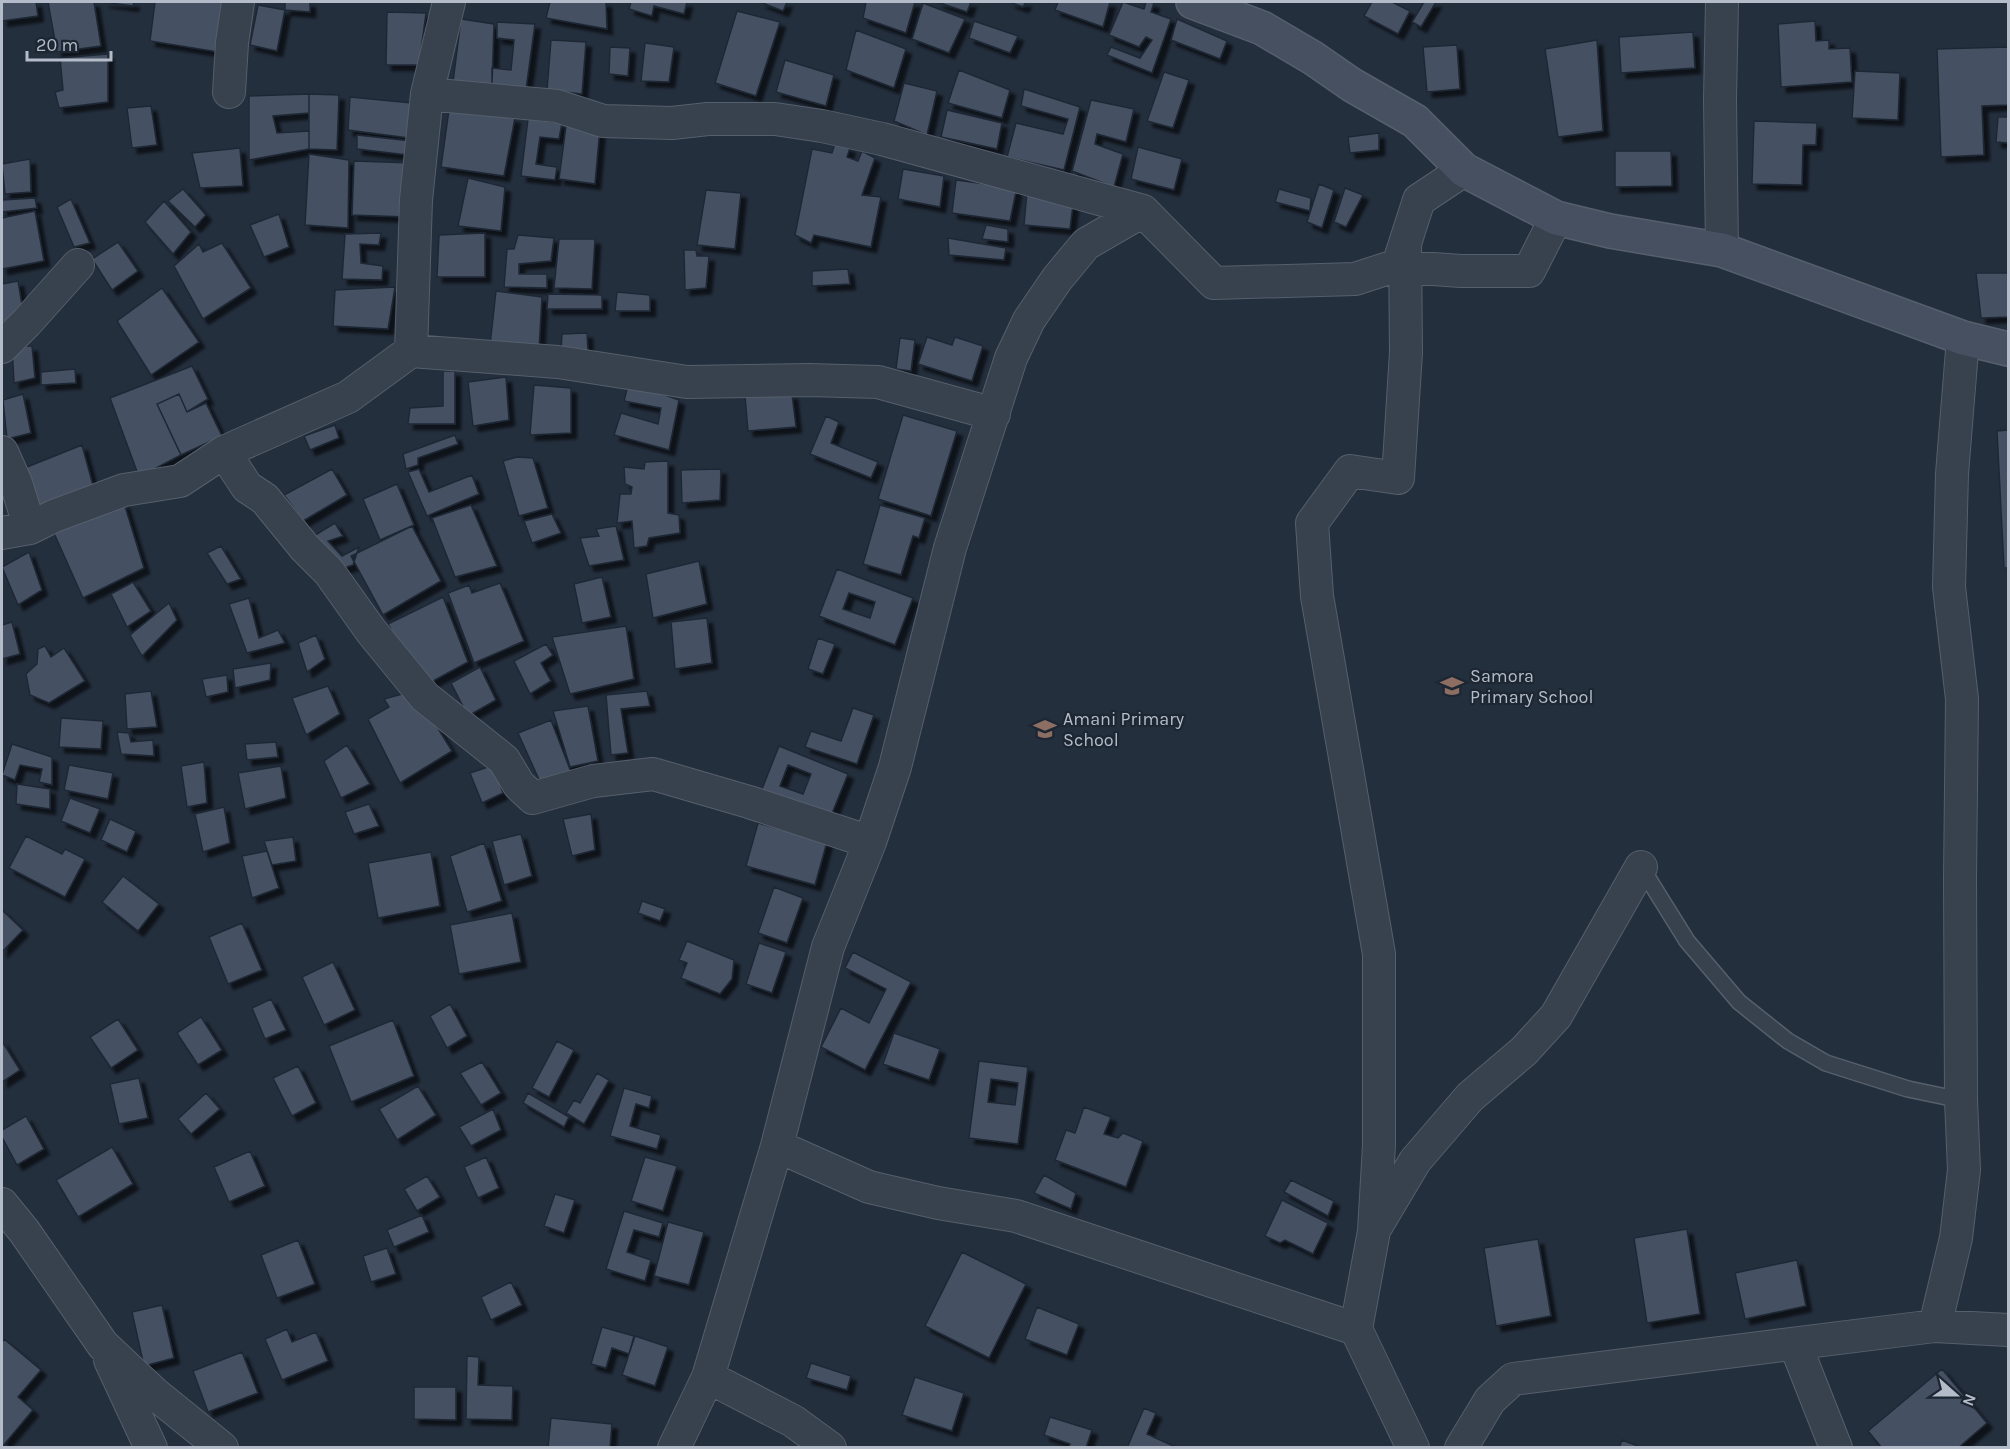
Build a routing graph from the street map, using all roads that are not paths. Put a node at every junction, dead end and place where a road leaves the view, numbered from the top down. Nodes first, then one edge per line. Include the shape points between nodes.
1 (238, 2) edge
2 (449, 2) edge
3 (1193, 2) edge
4 (1722, 2) edge
5 (229, 92) dead end
6 (427, 94) junction
7 (1464, 170) junction
8 (1143, 211) junction
9 (1556, 218) junction
10 (1722, 250) junction
11 (1405, 255) junction
12 (78, 265) dead end
13 (1963, 338) junction
14 (2, 347) edge
15 (2008, 348) edge
16 (411, 351) junction
17 (994, 414) junction
18 (2, 452) edge
19 (224, 452) junction
20 (16, 531) edge
21 (870, 842) junction
22 (1641, 867) joint
23 (1961, 1100) junction
24 (777, 1146) junction
25 (2, 1204) edge
26 (1374, 1231) junction
27 (1935, 1326) junction
28 (1356, 1329) junction
29 (2008, 1330) edge
30 (1795, 1344) junction
31 (103, 1345) junction
32 (708, 1377) junction
33 (152, 1448) edge
34 (222, 1448) edge
35 (674, 1448) edge
36 (830, 1448) edge
37 (1413, 1448) edge
38 (1461, 1448) edge
39 (1836, 1448) edge

1 - 5 street
2 - 6 street
3 - 7 street via 1262,28 1313,57 1415,121
4 - 10 street
6 - 8 street via 557,106 603,120 672,123 775,119 822,126
6 - 16 street via 416,200
7 - 9 street
7 - 11 street via 1419,200
8 - 11 street via 1214,283 1355,279 1398,265
8 - 17 street via 1086,244 1056,279 1011,358
9 - 10 street
9 - 11 street via 1529,271 1461,271
10 - 13 street
11 - 26 street via 1406,352 1398,478 1350,471 1312,523 1317,596 1379,954 1379,1145
12 - 14 street
13 - 15 street
13 - 23 street via 1952,474 1949,587 1962,699
16 - 17 street via 558,362 687,382 878,382
16 - 19 street via 348,397
17 - 21 street via 950,548 895,767
18 - 20 street via 16,483
19 - 20 street via 180,481 124,490
19 - 21 street via 247,487 265,499 329,572 425,697 504,760 532,798 593,781 652,774
21 - 24 street via 828,947
22 - 23 lane via 1687,941 1739,1002 1788,1041 1826,1063 1908,1089
22 - 26 street via 1556,1016 1524,1051 1470,1097 1415,1161
23 - 27 street via 1964,1170 1956,1238
24 - 28 street via 869,1187 1016,1216
24 - 32 street
25 - 31 street
26 - 28 street
27 - 29 street
27 - 30 street
28 - 37 street
30 - 38 street via 1513,1379 1490,1400
30 - 39 street
31 - 33 street
31 - 34 street
32 - 35 street
32 - 36 street via 793,1421

